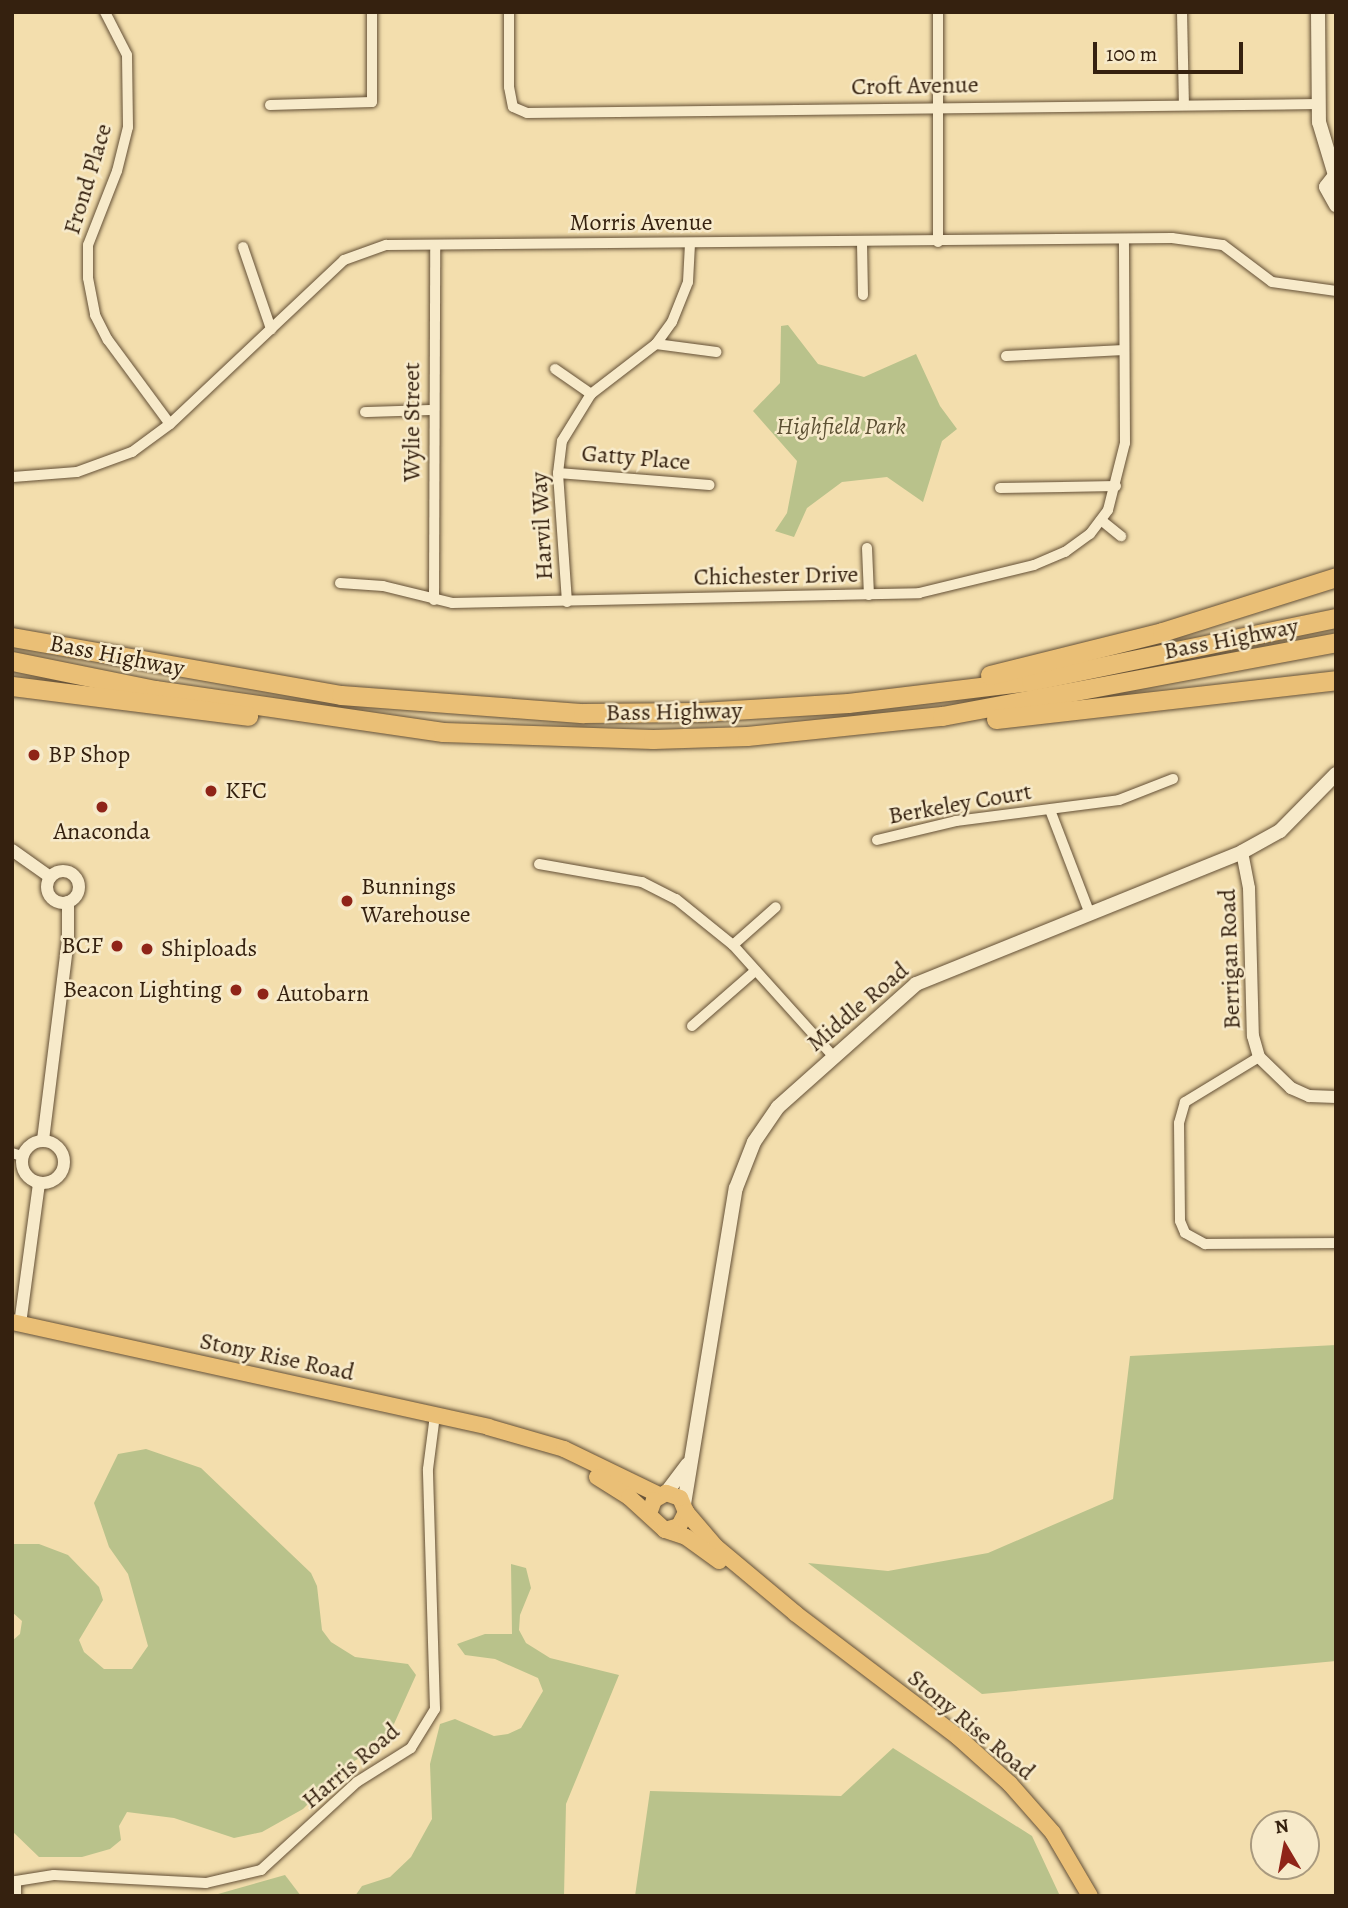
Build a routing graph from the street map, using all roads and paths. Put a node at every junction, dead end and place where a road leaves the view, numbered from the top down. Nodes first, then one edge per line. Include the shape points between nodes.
1 (105, 12) edge
2 (372, 12) edge
3 (509, 12) edge
4 (938, 12) edge
5 (1182, 12) edge
6 (1318, 12) edge
7 (270, 104) dead end
8 (1184, 104) junction
9 (1318, 104) junction
10 (937, 107) junction
11 (1335, 174) edge
12 (1336, 205) edge
13 (1124, 239) junction
14 (938, 242) junction
15 (862, 243) junction
16 (690, 244) junction
17 (435, 245) junction
18 (243, 247) dead end
19 (1336, 291) edge
20 (863, 295) dead end
21 (271, 329) junction
22 (656, 344) junction
23 (1124, 350) junction
24 (716, 352) dead end
25 (1006, 356) dead end
26 (555, 369) dead end
27 (592, 394) junction
28 (433, 411) junction
29 (365, 412) dead end
30 (170, 424) junction
31 (558, 473) junction
32 (13, 477) edge
33 (710, 485) dead end
34 (1116, 486) junction
35 (1000, 488) dead end
36 (1101, 520) junction
37 (1121, 536) dead end
38 (867, 548) dead end
39 (1336, 577) edge
40 (340, 583) dead end
41 (869, 595) junction
42 (434, 600) junction
43 (567, 602) junction
44 (1336, 618) edge
45 (12, 638) edge
46 (1336, 642) edge
47 (12, 661) edge
48 (1326, 681) edge
49 (12, 686) edge
50 (1336, 688) edge
51 (848, 703) junction
52 (340, 720) junction
53 (747, 736) junction
54 (1336, 774) edge
55 (1173, 779) dead end
56 (1050, 810) junction
57 (877, 840) dead end
58 (12, 850) edge
59 (1242, 852) junction
60 (539, 864) dead end
61 (50, 877) junction
62 (68, 902) junction
63 (776, 907) dead end
64 (1090, 914) junction
65 (733, 944) junction
66 (755, 971) junction
67 (692, 1026) dead end
68 (832, 1055) junction
69 (1259, 1057) junction
70 (1336, 1097) edge
71 (43, 1140) junction
72 (17, 1154) edge
73 (39, 1183) junction
74 (1336, 1243) edge
75 (16, 1323) edge
76 (435, 1415) junction
77 (531, 1439) junction
78 (690, 1459) junction
79 (663, 1494) junction
80 (685, 1508) junction
81 (649, 1514) junction
82 (664, 1530) junction
83 (796, 1614) junction
84 (14, 1877) edge
85 (16, 1896) edge
86 (1090, 1896) edge

1 - 30 street, Frond Place via 127,55 128,127 117,171 88,246 88,278 95,315 108,340
2 - 7 street via 372,102
3 - 10 street, Croft Avenue via 513,107 527,113
4 - 10 street
5 - 8 street
6 - 9 main road
8 - 9 street, Croft Avenue
8 - 10 street, Croft Avenue
9 - 11 main road via 1322,142
10 - 14 street
11 - 12 main road via 1326,187
13 - 14 street, Morris Avenue
13 - 19 street, Morris Avenue via 1172,238 1223,245 1272,282
13 - 23 street, Chichester Drive
14 - 15 street, Morris Avenue
15 - 16 street, Morris Avenue
15 - 20 street
16 - 17 street, Morris Avenue
16 - 22 street, Harvil Way via 688,282
17 - 21 street, Morris Avenue via 386,244 361,251 344,260
17 - 28 street, Wylie Street
18 - 21 street
21 - 30 street, Morris Avenue
22 - 24 street
22 - 27 street, Harvil Way
23 - 25 street
23 - 34 street, Chichester Drive via 1125,443
26 - 27 street
27 - 31 street, Harvil Way via 562,441
28 - 29 street
28 - 42 street, Wylie Street
30 - 32 street, Morris Avenue via 132,452 77,472
31 - 33 street, Gatty Place
31 - 43 street, Harvil Way
34 - 35 street
34 - 36 street, Chichester Drive
36 - 37 street
36 - 41 street, Chichester Drive via 1065,552 1034,565 919,593
38 - 41 street
39 - 51 highway via 1149,635 1010,671
40 - 42 street, Chichester Drive via 383,586
41 - 43 street, Chichester Drive
42 - 43 street, Chichester Drive
44 - 51 highway, Bass Highway via 1031,681
45 - 51 highway, Bass Highway via 341,695 448,706 688,712
46 - 53 highway, Bass Highway via 942,716
47 - 52 highway, Bass Highway
48 - 50 main road
48 - 53 highway via 911,730
49 - 52 highway via 235,716
52 - 53 highway, Bass Highway via 558,738
54 - 59 main road, Middle Road via 1280,831
55 - 56 street, Berkeley Court via 1119,800
56 - 57 street, Berkeley Court via 956,821
56 - 64 street, Berkeley Court
58 - 61 street
59 - 64 main road, Middle Road
59 - 69 street, Berrigan Road via 1250,888 1254,1036
60 - 65 street via 659,889
61 - 62 street via 48,894 56,901
61 - 62 street via 63,870 77,878 79,891
62 - 71 street via 68,940
63 - 65 street
64 - 68 main road, Middle Road via 916,984
65 - 66 street
66 - 67 street
66 - 68 street
68 - 78 main road, Middle Road via 778,1107 754,1142 736,1188
69 - 70 street, Berrigan Road via 1292,1088 1309,1096
69 - 74 street via 1185,1102 1180,1137 1180,1221 1185,1233 1205,1244
71 - 72 street
71 - 73 street via 61,1150 64,1164 52,1181
72 - 73 street via 23,1170
73 - 75 street
75 - 76 main road, Stony Rise Road
76 - 77 main road, Stony Rise Road
76 - 84 street, Harris Road via 428,1469 435,1709 411,1748 357,1782 261,1870 206,1882
77 - 79 main road, Stony Rise Road
77 - 81 main road, Stony Rise Road via 629,1497
78 - 79 main road, Middle Road
78 - 80 main road, Middle Road
79 - 80 main road, Stony Rise Road
79 - 81 main road
80 - 82 main road via 679,1526
80 - 83 main road, Stony Rise Road via 716,1547
81 - 82 main road, Stony Rise Road
82 - 83 main road, Stony Rise Road via 686,1537
83 - 86 main road, Stony Rise Road via 958,1737 1010,1784 1053,1833
84 - 85 street, Harris Road

